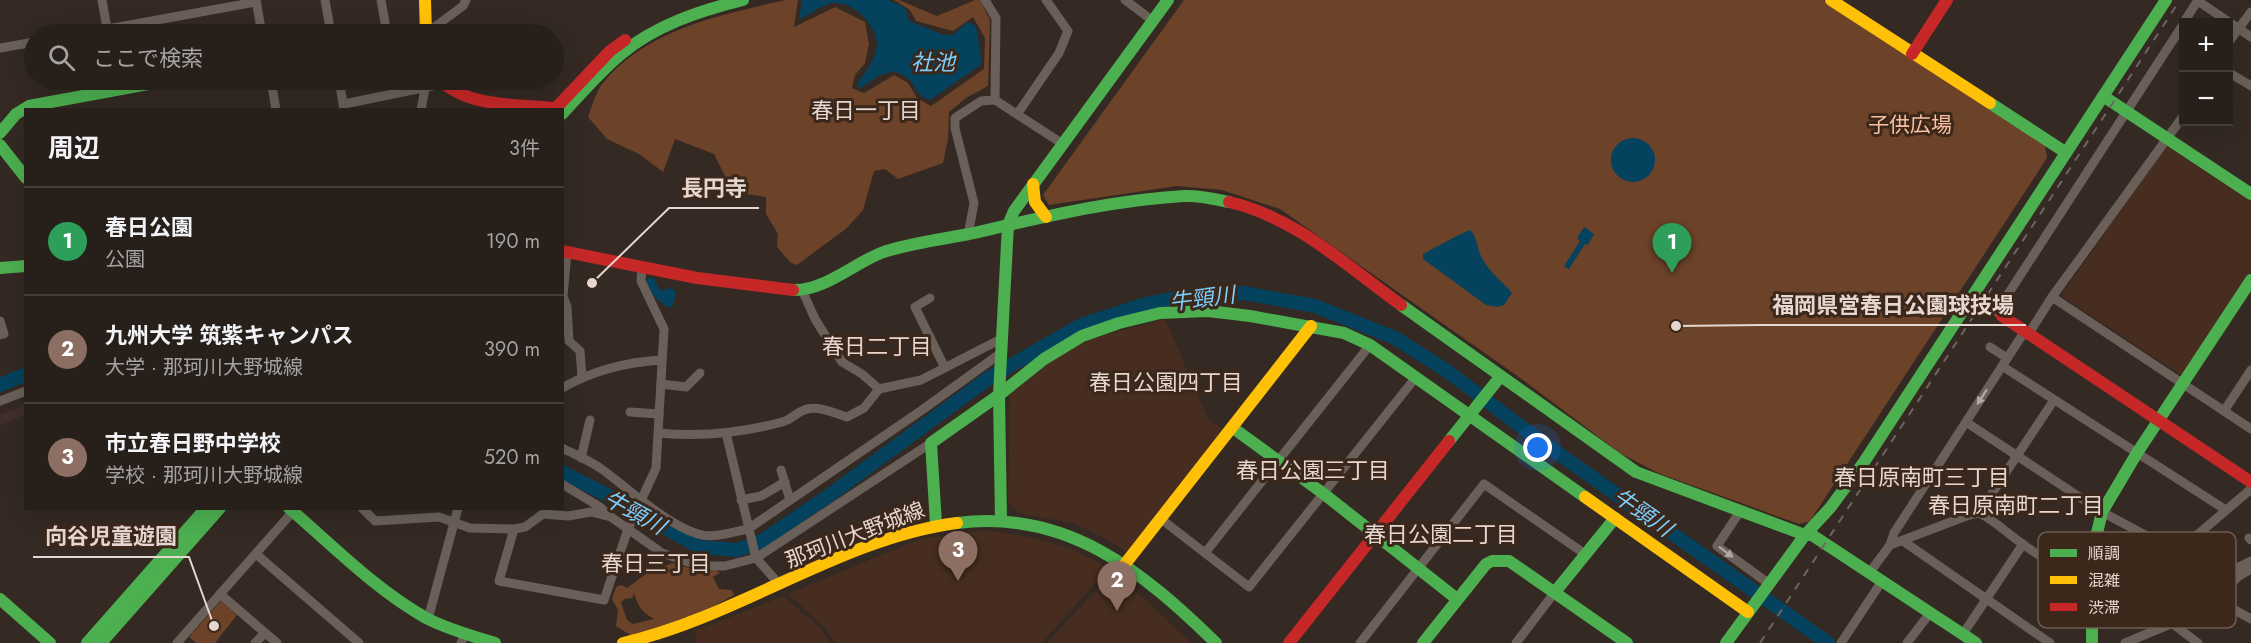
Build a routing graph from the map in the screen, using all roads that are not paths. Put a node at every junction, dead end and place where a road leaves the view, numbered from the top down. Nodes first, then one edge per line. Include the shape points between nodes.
1 (102, 0) edge
2 (325, 0) edge
3 (381, 0) edge
4 (425, 0) edge
5 (466, 0) edge
6 (708, 0) edge
7 (743, 0) edge
8 (984, 0) edge
9 (1046, 0) edge
10 (1125, 0) edge
11 (1168, 0) edge
12 (1831, 0) edge
13 (1947, 0) edge
14 (2166, 0) edge
15 (256, 1) edge
16 (2198, 1) edge
17 (2251, 12) edge
18 (2187, 18) edge
19 (1153, 21) junction
20 (106, 24) edge
21 (145, 24) edge
22 (260, 24) edge
23 (329, 24) edge
24 (385, 24) edge
25 (424, 24) edge
26 (438, 24) edge
27 (2238, 28) junction
28 (2179, 31) edge
29 (2233, 36) edge
30 (2251, 37) edge
31 (24, 44) edge
32 (0, 48) edge
33 (1912, 54) junction
34 (2233, 75) edge
35 (2251, 86) edge
36 (98, 90) edge
37 (273, 90) edge
38 (341, 90) edge
39 (416, 90) edge
40 (425, 90) edge
41 (455, 90) edge
42 (2103, 96) junction
43 (995, 100) junction
44 (52, 105) edge
45 (344, 107) edge
46 (26, 108) edge
47 (276, 108) edge
48 (421, 108) edge
49 (541, 108) edge
50 (559, 108) edge
51 (559, 108) edge
52 (24, 109) edge
53 (2126, 111) junction
54 (1018, 113) junction
55 (2179, 122) edge
56 (0, 133) edge
57 (2168, 139) junction
58 (1063, 144) junction
59 (0, 145) edge
60 (2065, 152) junction
61 (24, 175) edge
62 (1033, 184) junction
63 (2251, 194) edge
64 (1047, 217) junction
65 (1008, 225) junction
66 (968, 235) junction
67 (565, 252) edge
68 (24, 266) edge
69 (642, 266) junction
70 (0, 268) edge
71 (564, 274) edge
72 (2251, 280) edge
73 (802, 290) junction
74 (2052, 297) junction
75 (930, 298) dead end
76 (564, 299) edge
77 (2002, 316) joint
78 (0, 321) edge
79 (1311, 326) junction
80 (2028, 334) junction
81 (0, 335) edge
82 (1001, 339) junction
83 (1370, 345) junction
84 (1990, 347) dead end
85 (1001, 353) junction
86 (662, 360) junction
87 (2004, 362) junction
88 (944, 366) junction
89 (2251, 370) edge
90 (700, 373) dead end
91 (582, 377) junction
92 (1416, 377) junction
93 (1500, 377) junction
94 (2183, 383) junction
95 (661, 384) junction
96 (564, 387) edge
97 (879, 388) junction
98 (24, 392) edge
99 (999, 395) junction
100 (2054, 400) junction
101 (0, 401) edge
102 (2224, 411) junction
103 (630, 412) dead end
104 (659, 414) junction
105 (1470, 415) junction
106 (590, 420) dead end
107 (2158, 420) junction
108 (1966, 422) junction
109 (1233, 428) junction
110 (2251, 429) edge
111 (659, 433) junction
112 (726, 433) junction
113 (931, 443) junction
114 (564, 449) edge
115 (2137, 453) junction
116 (2017, 455) junction
117 (581, 458) junction
118 (1279, 460) junction
119 (781, 470) dead end
120 (785, 482) junction
121 (2251, 482) edge
122 (564, 485) edge
123 (2251, 489) edge
124 (1324, 494) junction
125 (642, 500) junction
126 (741, 500) junction
127 (790, 500) junction
128 (204, 510) edge
129 (218, 510) edge
130 (292, 510) edge
131 (364, 510) edge
132 (458, 510) edge
133 (1741, 510) junction
134 (2226, 510) junction
135 (2103, 512) junction
136 (1979, 513) junction
137 (611, 517) junction
138 (1615, 518) junction
139 (1161, 519) junction
140 (1001, 520) junction
141 (454, 522) junction
142 (936, 524) junction
143 (514, 528) junction
144 (628, 529) junction
145 (748, 529) junction
146 (2098, 532) edge
147 (2140, 532) edge
148 (2200, 532) edge
149 (1374, 535) junction
150 (1805, 535) junction
151 (1903, 542) junction
152 (2023, 544) junction
153 (1890, 545) junction
154 (1205, 553) junction
155 (2038, 553) edge
156 (255, 554) junction
157 (1585, 554) junction
158 (756, 558) junction
159 (2251, 561) edge
160 (1125, 564) junction
161 (2236, 568) edge
162 (1419, 569) junction
163 (2251, 570) edge
164 (1870, 572) junction
165 (2236, 579) edge
166 (1882, 581) junction
167 (1768, 583) junction
168 (780, 585) junction
169 (1555, 592) junction
170 (220, 594) junction
171 (0, 599) edge
172 (1457, 599) junction
173 (1986, 600) junction
174 (2236, 611) edge
175 (1748, 612) junction
176 (1930, 613) junction
177 (428, 619) junction
178 (2251, 619) edge
179 (2092, 628) edge
180 (2164, 628) edge
181 (2178, 628) edge
182 (265, 633) junction
183 (1963, 634) junction
184 (463, 639) edge
185 (1843, 640) edge
186 (50, 643) edge
187 (87, 643) edge
188 (101, 643) edge
189 (177, 643) edge
190 (255, 643) edge
191 (277, 643) edge
192 (359, 643) edge
193 (495, 643) edge
194 (623, 643) edge
195 (1216, 643) edge
196 (1289, 643) edge
197 (1360, 643) edge
198 (1423, 643) edge
199 (1516, 643) edge
200 (1628, 643) edge
201 (1726, 643) edge
202 (1908, 643) edge
203 (1976, 643) edge
204 (2050, 643) edge
205 (2092, 643) edge
206 (2128, 643) edge
207 (2198, 643) edge

1 - 20 street
2 - 23 street
3 - 24 street
4 - 25 street
5 - 26 street
6 - 50 street via 667,15 610,51
7 - 51 street via 690,14 647,35
8 - 43 street via 996,18
9 - 54 street via 1068,31 1059,53
10 - 19 street
11 - 19 street
12 - 33 street
13 - 33 street
14 - 42 street
15 - 21 street
15 - 22 street
16 - 18 street
16 - 27 street
17 - 27 street
19 - 58 street
27 - 29 street
27 - 30 street
28 - 53 street
31 - 32 street
33 - 60 street
34 - 35 street
36 - 44 street
37 - 47 street
38 - 45 street
39 - 45 street
40 - 48 street
41 - 49 street via 470,99
42 - 53 street
42 - 60 street
43 - 54 street
43 - 66 street via 981,101 955,118 974,203
44 - 46 street
52 - 56 street
53 - 57 street
53 - 77 street via 1999,308
54 - 58 street
55 - 57 street
57 - 63 street
57 - 74 street
58 - 62 street
59 - 61 street
60 - 150 street via 1864,462
62 - 64 street via 1033,200
62 - 65 street
64 - 65 street
64 - 93 street via 1185,196 1206,197 1261,211 1300,232
65 - 66 street
65 - 82 street
66 - 73 street via 881,253
67 - 69 street
67 - 71 street
68 - 70 street
69 - 73 street via 697,278
69 - 86 street via 641,281 664,329
72 - 94 street
73 - 97 street via 815,320 842,362
74 - 80 street
74 - 94 street
75 - 88 street via 915,308
76 - 91 street via 569,341 580,351
77 - 80 street
78 - 81 street via 4,334
79 - 83 street via 1344,333
79 - 99 street via 1208,311 1160,313 1082,336 1044,359
79 - 109 street
80 - 87 street via 2021,337
80 - 107 street
82 - 85 street
82 - 88 street
83 - 92 street
83 - 118 street
84 - 87 street
85 - 99 street
85 - 127 street
86 - 91 street via 631,362
86 - 95 street
87 - 100 street
87 -> 108 street
88 - 97 street via 921,380
89 - 102 street
90 - 95 street via 686,387
91 - 96 street
92 - 105 street
92 - 124 street
93 - 105 street
93 - 133 street via 1636,472
94 - 102 street
94 - 107 street
95 - 104 street
97 - 112 street via 864,408 847,417 819,408 805,409 785,421
98 - 101 street
99 - 113 street
99 - 140 street
100 - 115 street
100 - 116 street
102 - 110 street
103 - 104 street
104 - 111 street
105 - 138 street
105 - 149 street
106 - 117 street
107 - 115 street
107 - 121 street
108 - 116 street
108 - 153 street
109 - 118 street
109 - 139 street
111 - 112 street
111 - 125 street via 656,468
112 - 126 street
113 - 142 street
113 - 158 street
114 - 117 street
115 - 134 street
115 - 135 street
116 - 135 street
116 - 136 street
117 - 125 street
118 - 124 street
118 - 154 street
119 - 120 street
120 - 126 street via 760,496
120 - 127 street
122 - 137 street
123 - 134 street
124 - 149 street
124 - 154 street via 1249,587
125 - 144 street
125 - 145 street via 699,535
126 - 145 street
127 - 145 street
128 - 187 street
129 - 188 street
130 - 156 street
130 - 177 street via 395,599
131 - 141 street via 375,520 439,517
132 - 141 street
133 - 150 street
133 -> 167 street via 1717,546
134 - 148 street
135 - 146 street
135 - 147 street
136 - 151 street
136 - 152 street
137 - 143 street via 591,512 568,516 543,514 525,527
137 - 144 street
138 - 157 street
138 - 175 street
139 - 154 street
139 - 160 street
140 - 142 street, 那珂川大野城線
140 - 160 street, 那珂川大野城線 via 1027,521 1055,529
141 - 143 street via 470,528
141 - 177 street
142 - 168 street, 那珂川大野城線 via 826,562
143 - 144 street via 499,581 604,600
144 - 158 street via 662,553 700,566 725,566
145 - 158 street
149 - 162 street
149 - 196 street
150 - 164 street via 1830,544
150 - 167 street
151 - 153 street
151 - 173 street
152 - 155 street
152 - 173 street
153 - 164 street
156 - 170 street
156 - 192 street
157 - 162 street via 1484,484
157 - 169 street
158 - 168 street
159 - 161 street
160 - 195 street, 那珂川大野城線
162 - 172 street
162 - 197 street
163 - 165 street
164 - 166 street
166 - 176 street
166 - 185 street
167 - 175 street
168 - 194 street, 那珂川大野城線 via 685,625
169 - 172 street via 1509,561 1500,560 1486,564
169 - 199 street
169 - 200 street
170 - 182 street
170 - 189 street
171 - 186 street
172 - 198 street
173 - 183 street
173 - 204 street
174 - 178 street
175 - 201 street
176 - 183 street
176 - 202 street
177 - 184 street
179 - 205 street
180 - 206 street
181 - 207 street
182 - 190 street
182 - 191 street
183 - 203 street
184 - 193 street

